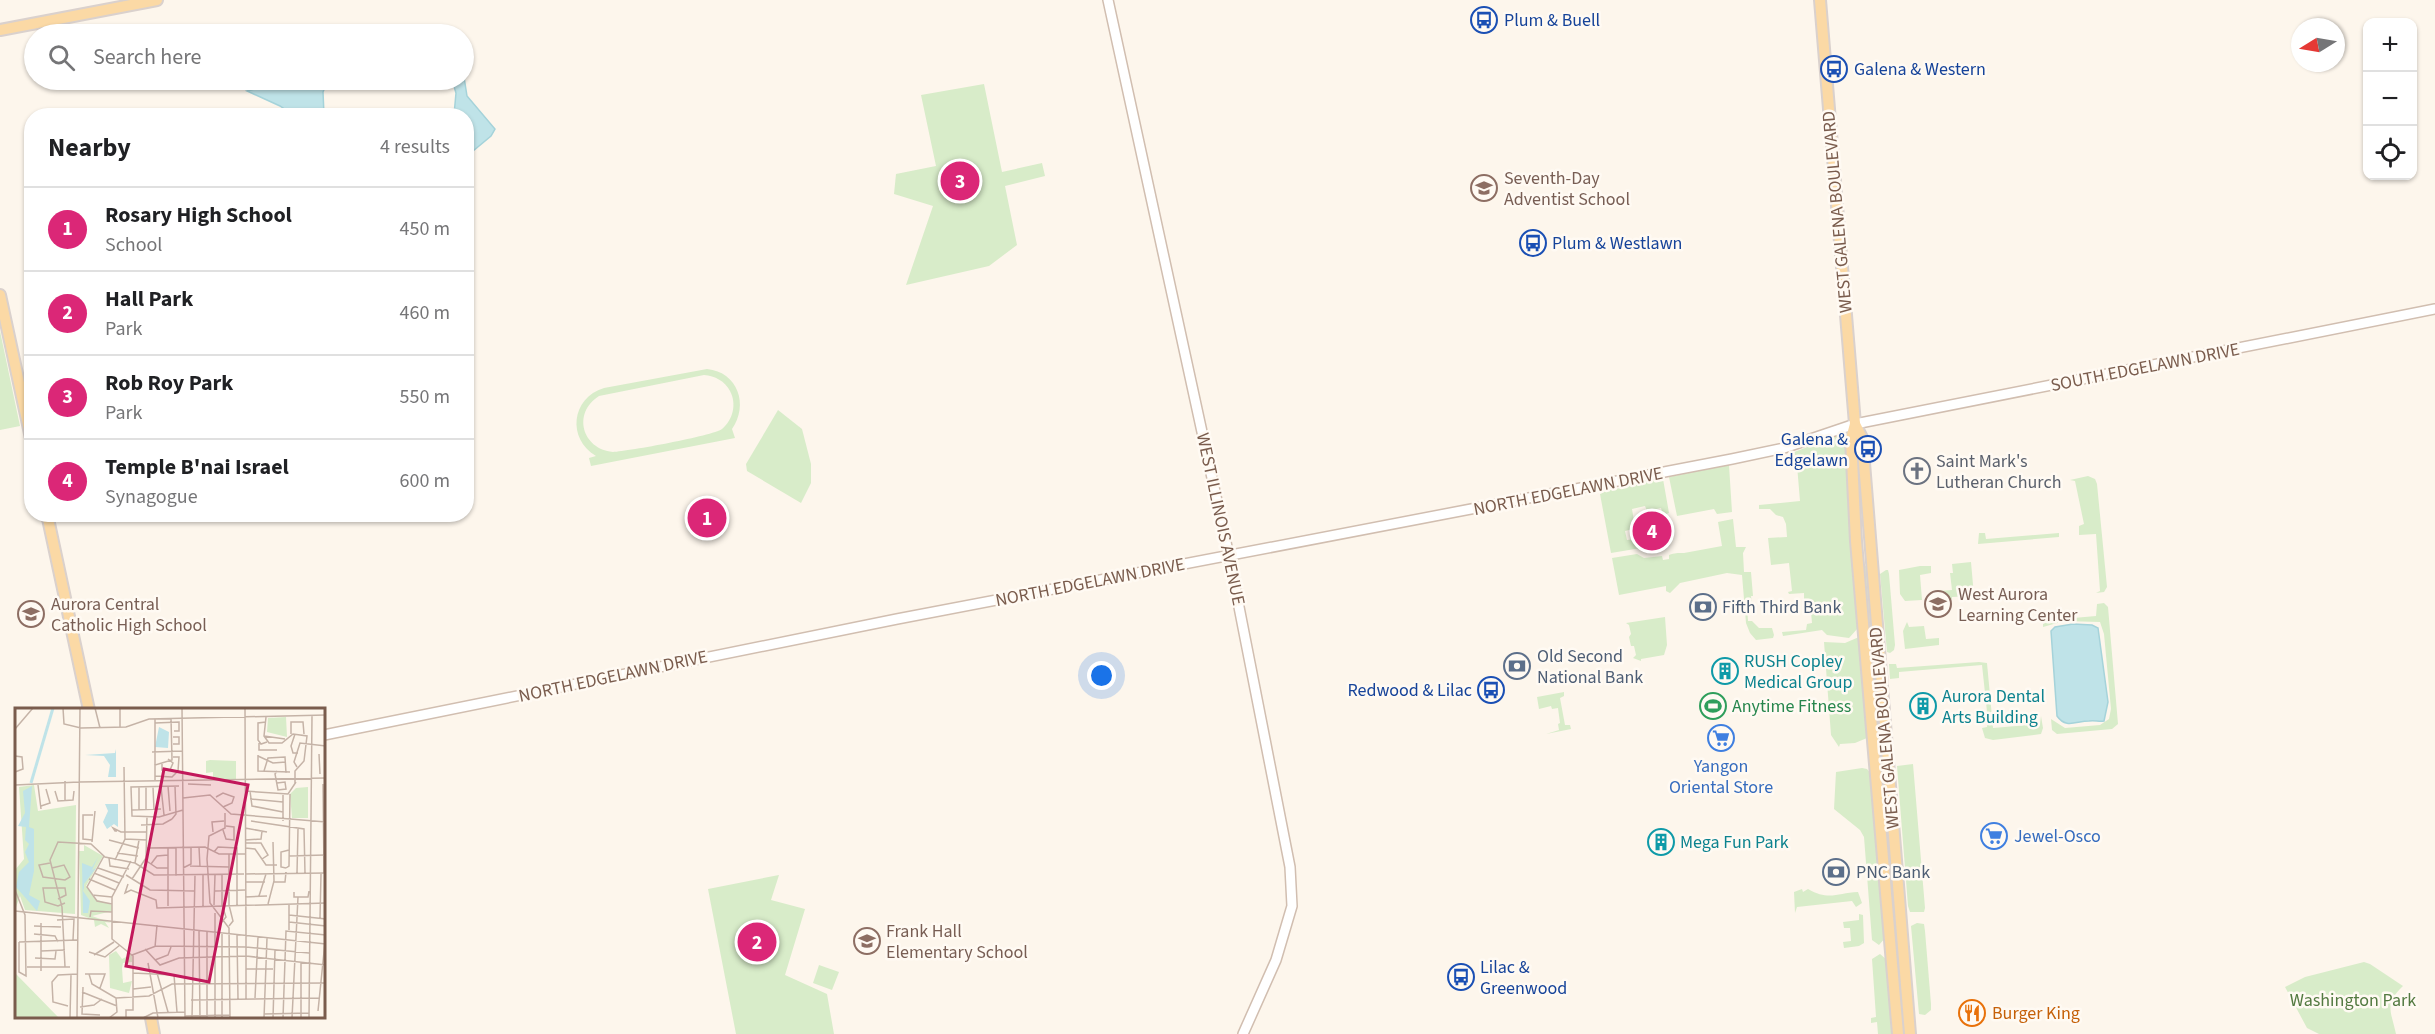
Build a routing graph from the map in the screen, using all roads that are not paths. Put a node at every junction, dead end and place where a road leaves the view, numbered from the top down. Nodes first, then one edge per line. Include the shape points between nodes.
1 (157, 0) edge
2 (1108, 0) edge
3 (1820, 0) edge
4 (31, 24) edge
5 (24, 25) edge
6 (0, 30) edge
7 (0, 295) edge
8 (2435, 309) edge
9 (24, 406) edge
10 (1855, 424) junction
11 (49, 522) edge
12 (1856, 540) junction
13 (1229, 556) junction
14 (1871, 562) junction
15 (89, 708) edge
16 (326, 735) edge
17 (1882, 856) junction
18 (1900, 919) junction
19 (151, 1019) edge
20 (154, 1034) edge
21 (1243, 1034) edge
22 (1898, 1034) edge
23 (1910, 1034) edge

1 - 4 main road
2 - 13 street, WEST ILLINOIS AVENUE
3 - 10 main road, WEST GALENA BOULEVARD
5 - 6 main road
7 - 9 main road
8 - 10 street, SOUTH EDGELAWN DRIVE
10 - 12 main road, WEST GALENA BOULEVARD via 1851,439
10 - 13 street, NORTH EDGELAWN DRIVE via 1741,458
10 - 14 main road, WEST GALENA BOULEVARD via 1862,438
11 - 15 main road
12 - 14 main road via 1863,559
12 - 17 main road, WEST GALENA BOULEVARD
13 - 16 street, NORTH EDGELAWN DRIVE
13 - 21 street, WEST ILLINOIS AVENUE via 1290,867 1292,906 1276,960
14 - 18 main road, WEST GALENA BOULEVARD
17 - 18 main road via 1889,874 1893,912
17 - 22 main road, WEST GALENA BOULEVARD
18 - 23 main road, WEST GALENA BOULEVARD
19 - 20 main road

